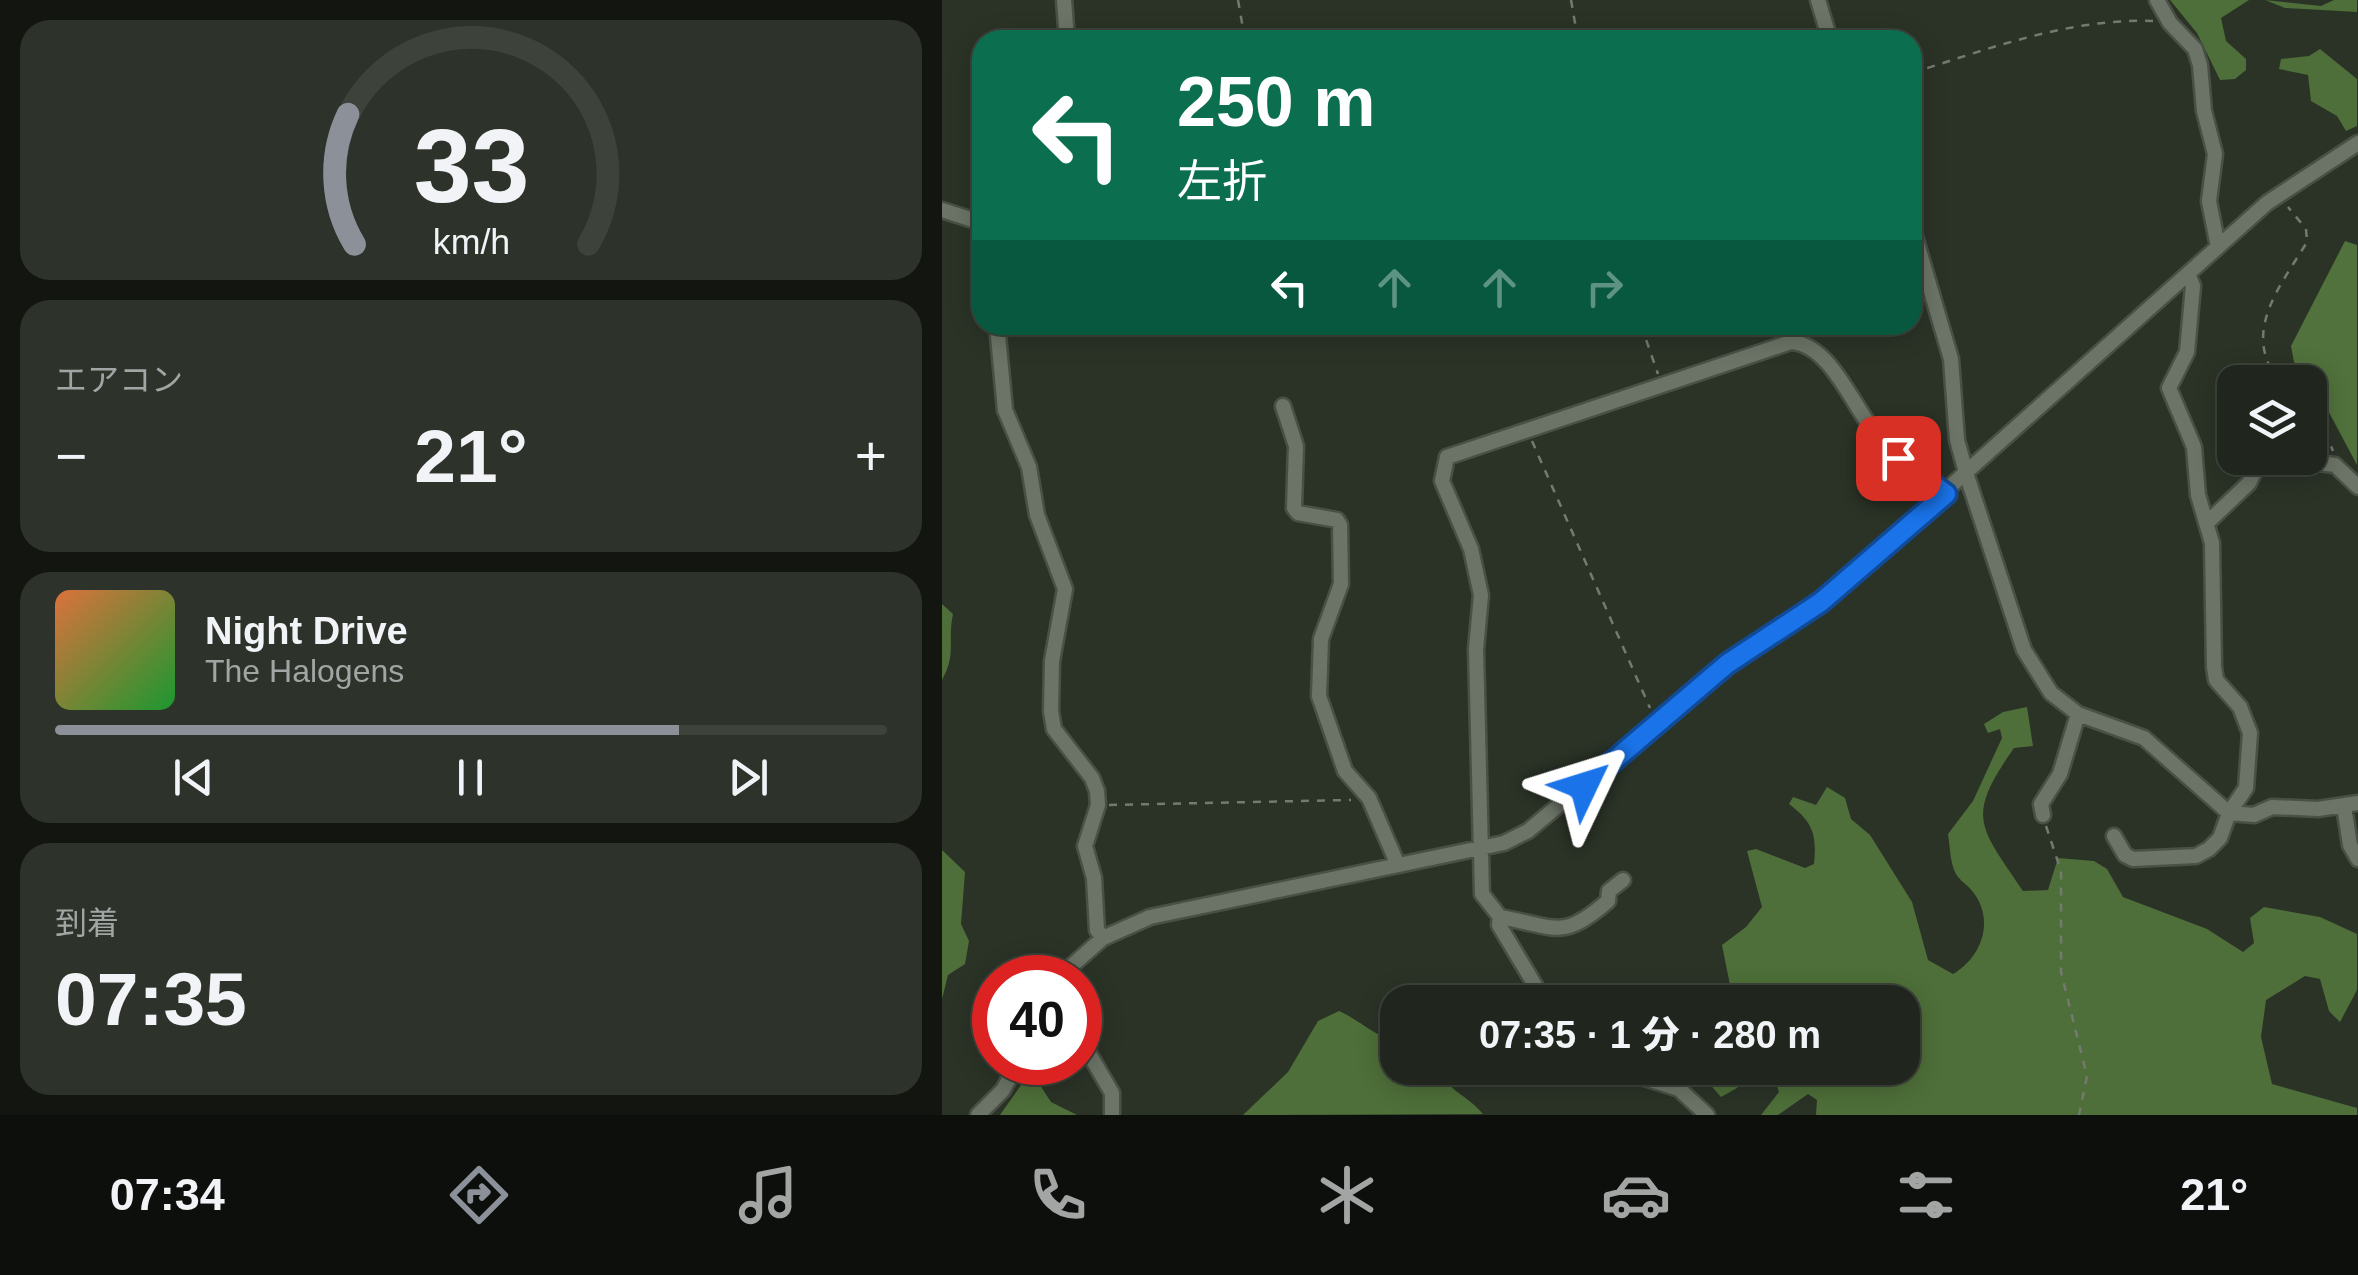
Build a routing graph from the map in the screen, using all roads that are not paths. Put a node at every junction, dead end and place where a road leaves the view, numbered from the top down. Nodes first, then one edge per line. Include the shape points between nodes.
1 (1064, 0) edge
2 (1818, 0) edge
3 (2157, 0) edge
4 (1066, 30) edge
5 (1827, 30) edge
6 (2358, 143) edge
7 (942, 210) edge
8 (972, 220) edge
9 (2218, 246) junction
10 (1922, 265) edge
11 (2189, 276) junction
12 (998, 335) edge
13 (1283, 406) dead end
14 (2327, 464) edge
15 (2253, 475) edge
16 (1967, 476) junction
17 (2358, 487) edge
18 (1946, 494) junction
19 (2207, 523) junction
20 (2078, 714) junction
21 (2351, 804) edge
22 (2229, 814) junction
23 (2043, 815) road end
24 (2114, 836) dead end
25 (1480, 848) junction
26 (2358, 859) edge
27 (1397, 863) junction
28 (1624, 880) dead end
29 (1500, 916) junction
30 (1103, 938) junction
31 (1084, 955) edge
32 (1535, 985) edge
33 (1102, 1075) edge
34 (1006, 1085) edge
35 (1664, 1085) edge
36 (978, 1115) edge
37 (1112, 1115) edge
38 (1707, 1115) edge

1 - 4 street
2 - 5 street
3 - 9 street via 2195,49 2200,66 2215,154 2209,202
6 - 9 street via 2280,193
7 - 8 street
9 - 11 street
10 - 16 street via 1951,359 1957,440
11 - 16 street
11 - 19 street via 2187,352 2169,388 2194,447
12 - 30 street via 1005,410 1065,589 1052,660 1054,729 1092,778 1098,805 1085,846
13 - 27 street via 1296,446 1294,508 1340,525 1341,584 1320,638 1319,696 1345,770 1369,798
14 - 17 street
15 - 19 street
16 - 18 street
16 - 20 street via 2032,668
18 - 25 street via 1821,602 1727,664 1528,831
18 - 25 street via 1880,439 1836,370 1804,342 1447,457 1442,481 1471,549 1481,595
19 - 22 street via 2216,680 2240,707 2250,733 2250,776
20 - 22 street via 2144,738
20 - 23 street via 2060,774 2041,804
21 - 22 street
21 - 26 street via 2350,845
22 - 24 street via 2220,838 2196,856 2133,859
25 - 27 street
25 - 29 street via 1482,894
27 - 30 street via 1150,918
28 - 29 street via 1578,927
29 - 32 street
30 - 31 street
33 - 37 street via 1112,1092
34 - 36 street
35 - 38 street via 1679,1089

